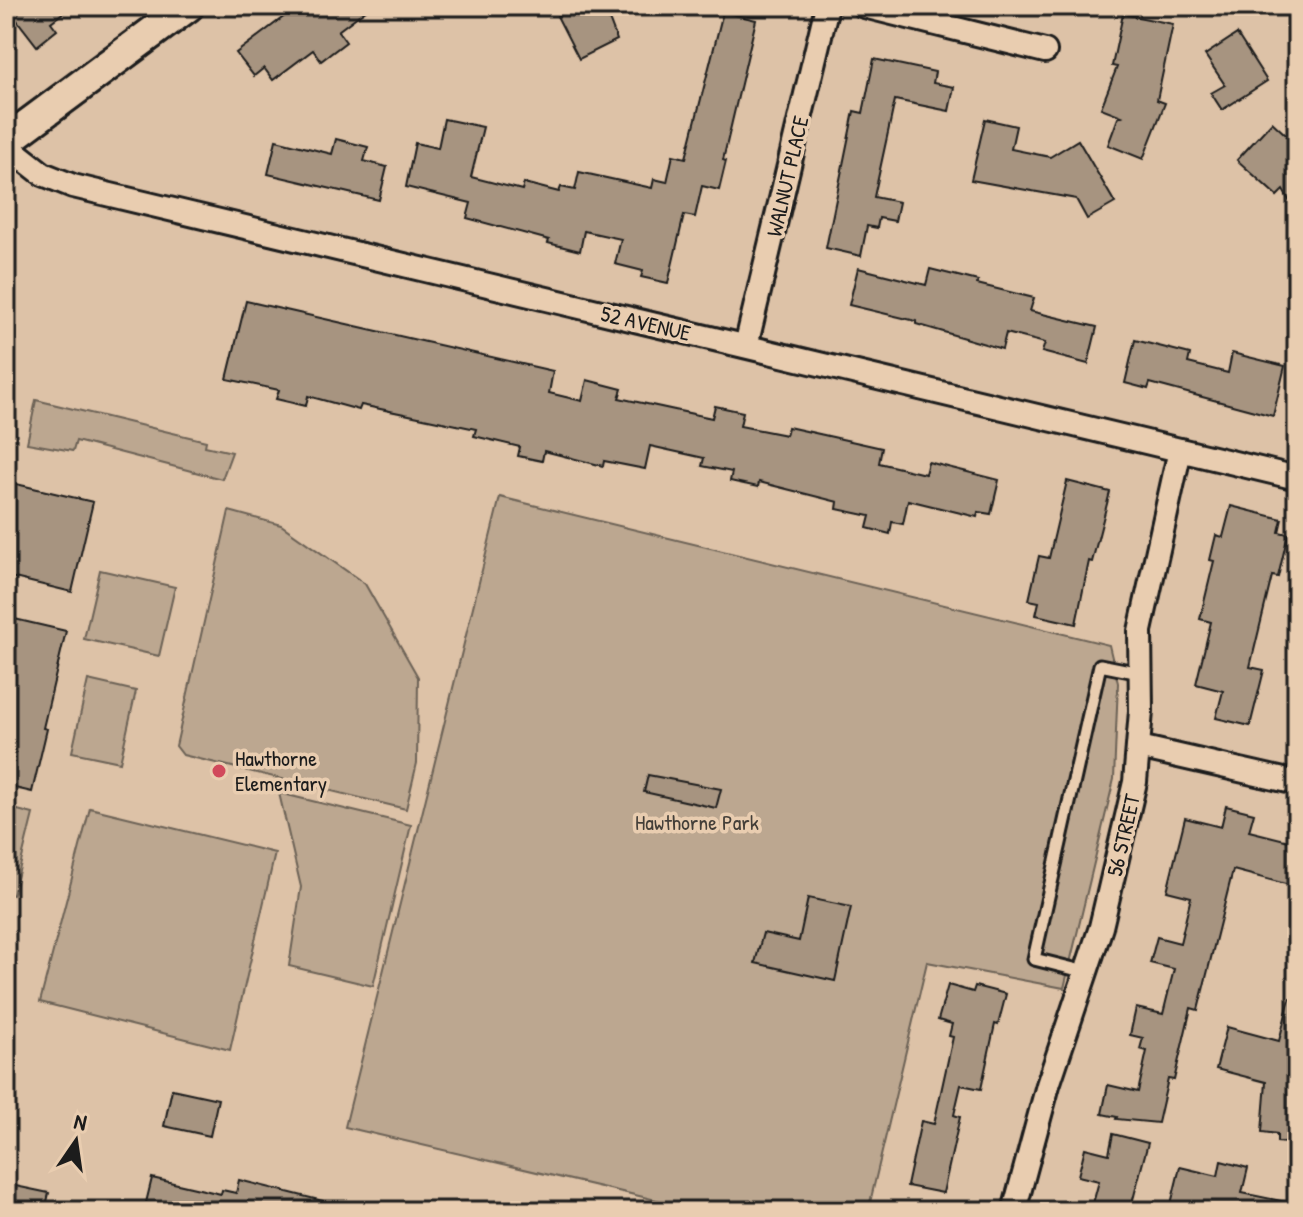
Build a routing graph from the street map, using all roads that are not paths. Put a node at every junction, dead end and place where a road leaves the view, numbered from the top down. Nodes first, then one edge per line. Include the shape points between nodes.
1 (188, 6) edge
2 (827, 6) edge
3 (864, 6) edge
4 (1045, 51) dead end
5 (6, 143) edge
6 (746, 346) junction
7 (1180, 450) junction
8 (1297, 478) edge
9 (1140, 673) junction
10 (1139, 747) junction
11 (1297, 783) edge
12 (1087, 972) junction
13 (1014, 1211) edge

1 - 5 street
2 - 6 street, WALNUT PLACE
3 - 4 street
5 - 6 street, 52 AVENUE via 43,174 73,186
6 - 7 street, 52 AVENUE
7 - 8 street, 52 AVENUE
7 - 9 street, 56 STREET via 1140,631
9 - 10 street, 56 STREET
9 - 12 lane via 1100,665 1034,959
10 - 11 street
10 - 12 street, 56 STREET
12 - 13 street, 56 STREET via 1034,1130

